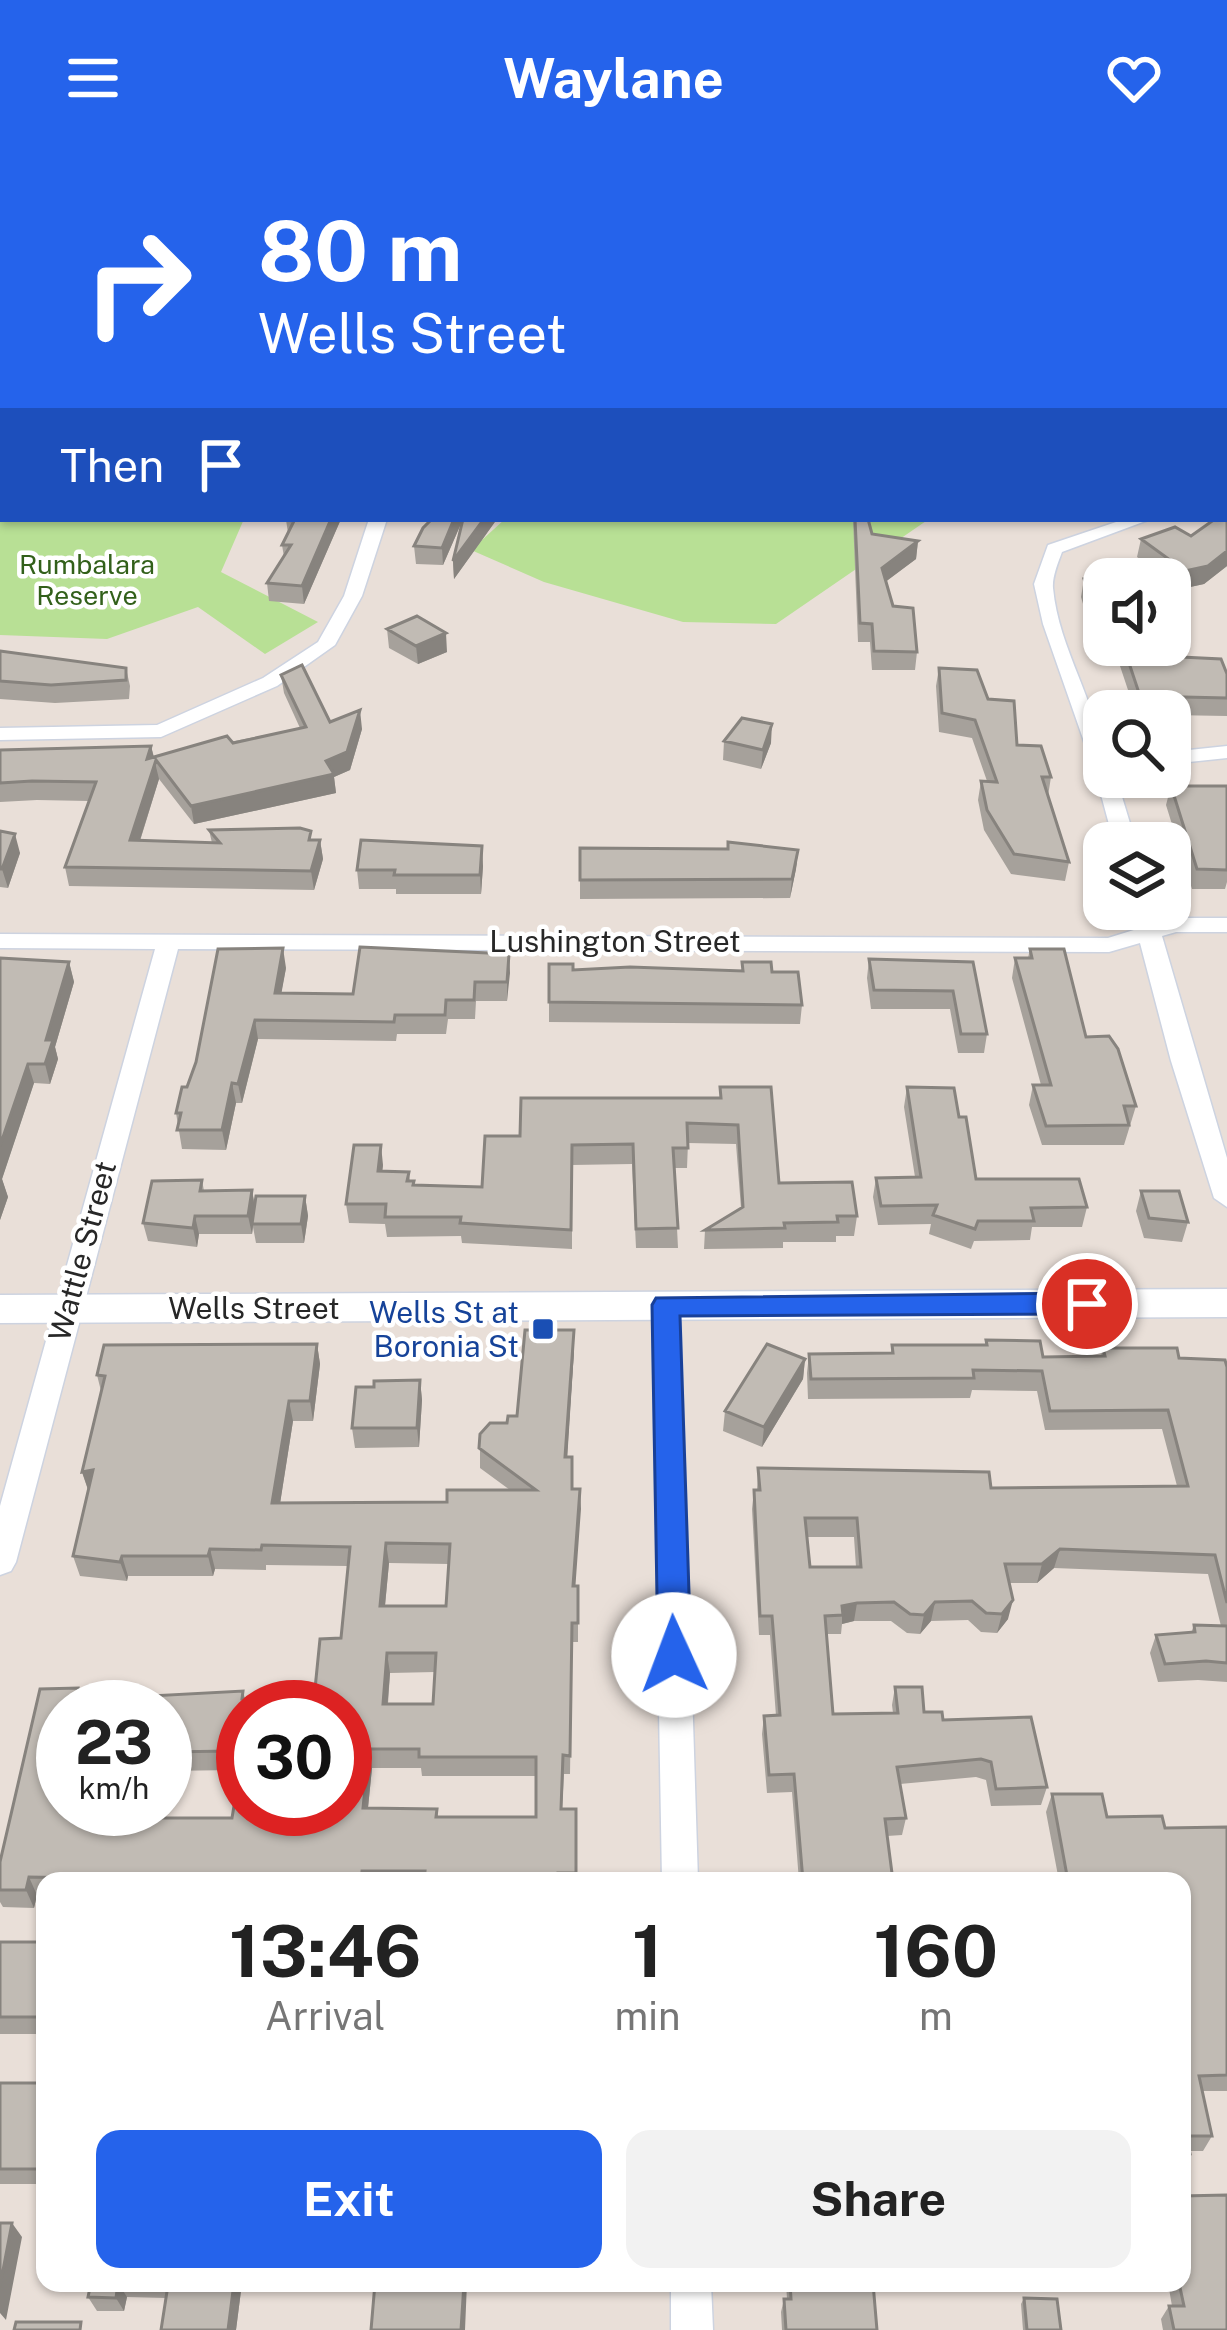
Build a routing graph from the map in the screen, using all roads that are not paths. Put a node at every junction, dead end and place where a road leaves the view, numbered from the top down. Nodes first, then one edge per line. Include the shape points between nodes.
1 (378, 522) edge
2 (1133, 522) edge
3 (1083, 704) edge
4 (0, 734) edge
5 (1227, 752) edge
6 (1191, 756) edge
7 (1191, 925) edge
8 (1227, 925) edge
9 (1134, 930) edge
10 (1149, 930) edge
11 (169, 940) junction
12 (0, 941) edge
13 (1227, 1198) edge
14 (1227, 1303) edge
15 (666, 1305) junction
16 (0, 1309) edge
17 (65, 1309) junction
18 (0, 1562) edge
19 (680, 1872) edge
20 (691, 2292) edge
21 (692, 2330) edge

1 - 4 street via 326,645 270,682 161,731
2 - 3 street via 1054,549 1043,584
5 - 6 street
7 - 8 street, Lushington Street
9 - 11 street, Lushington Street via 1109,945
10 - 13 street
11 - 12 street, Lushington Street
11 - 17 street, Wattle Street
14 - 15 street, Wells Street
15 - 17 street, Wells Street
15 - 19 street
16 - 17 street, Wells Street
17 - 18 street, Wattle Street
20 - 21 street

